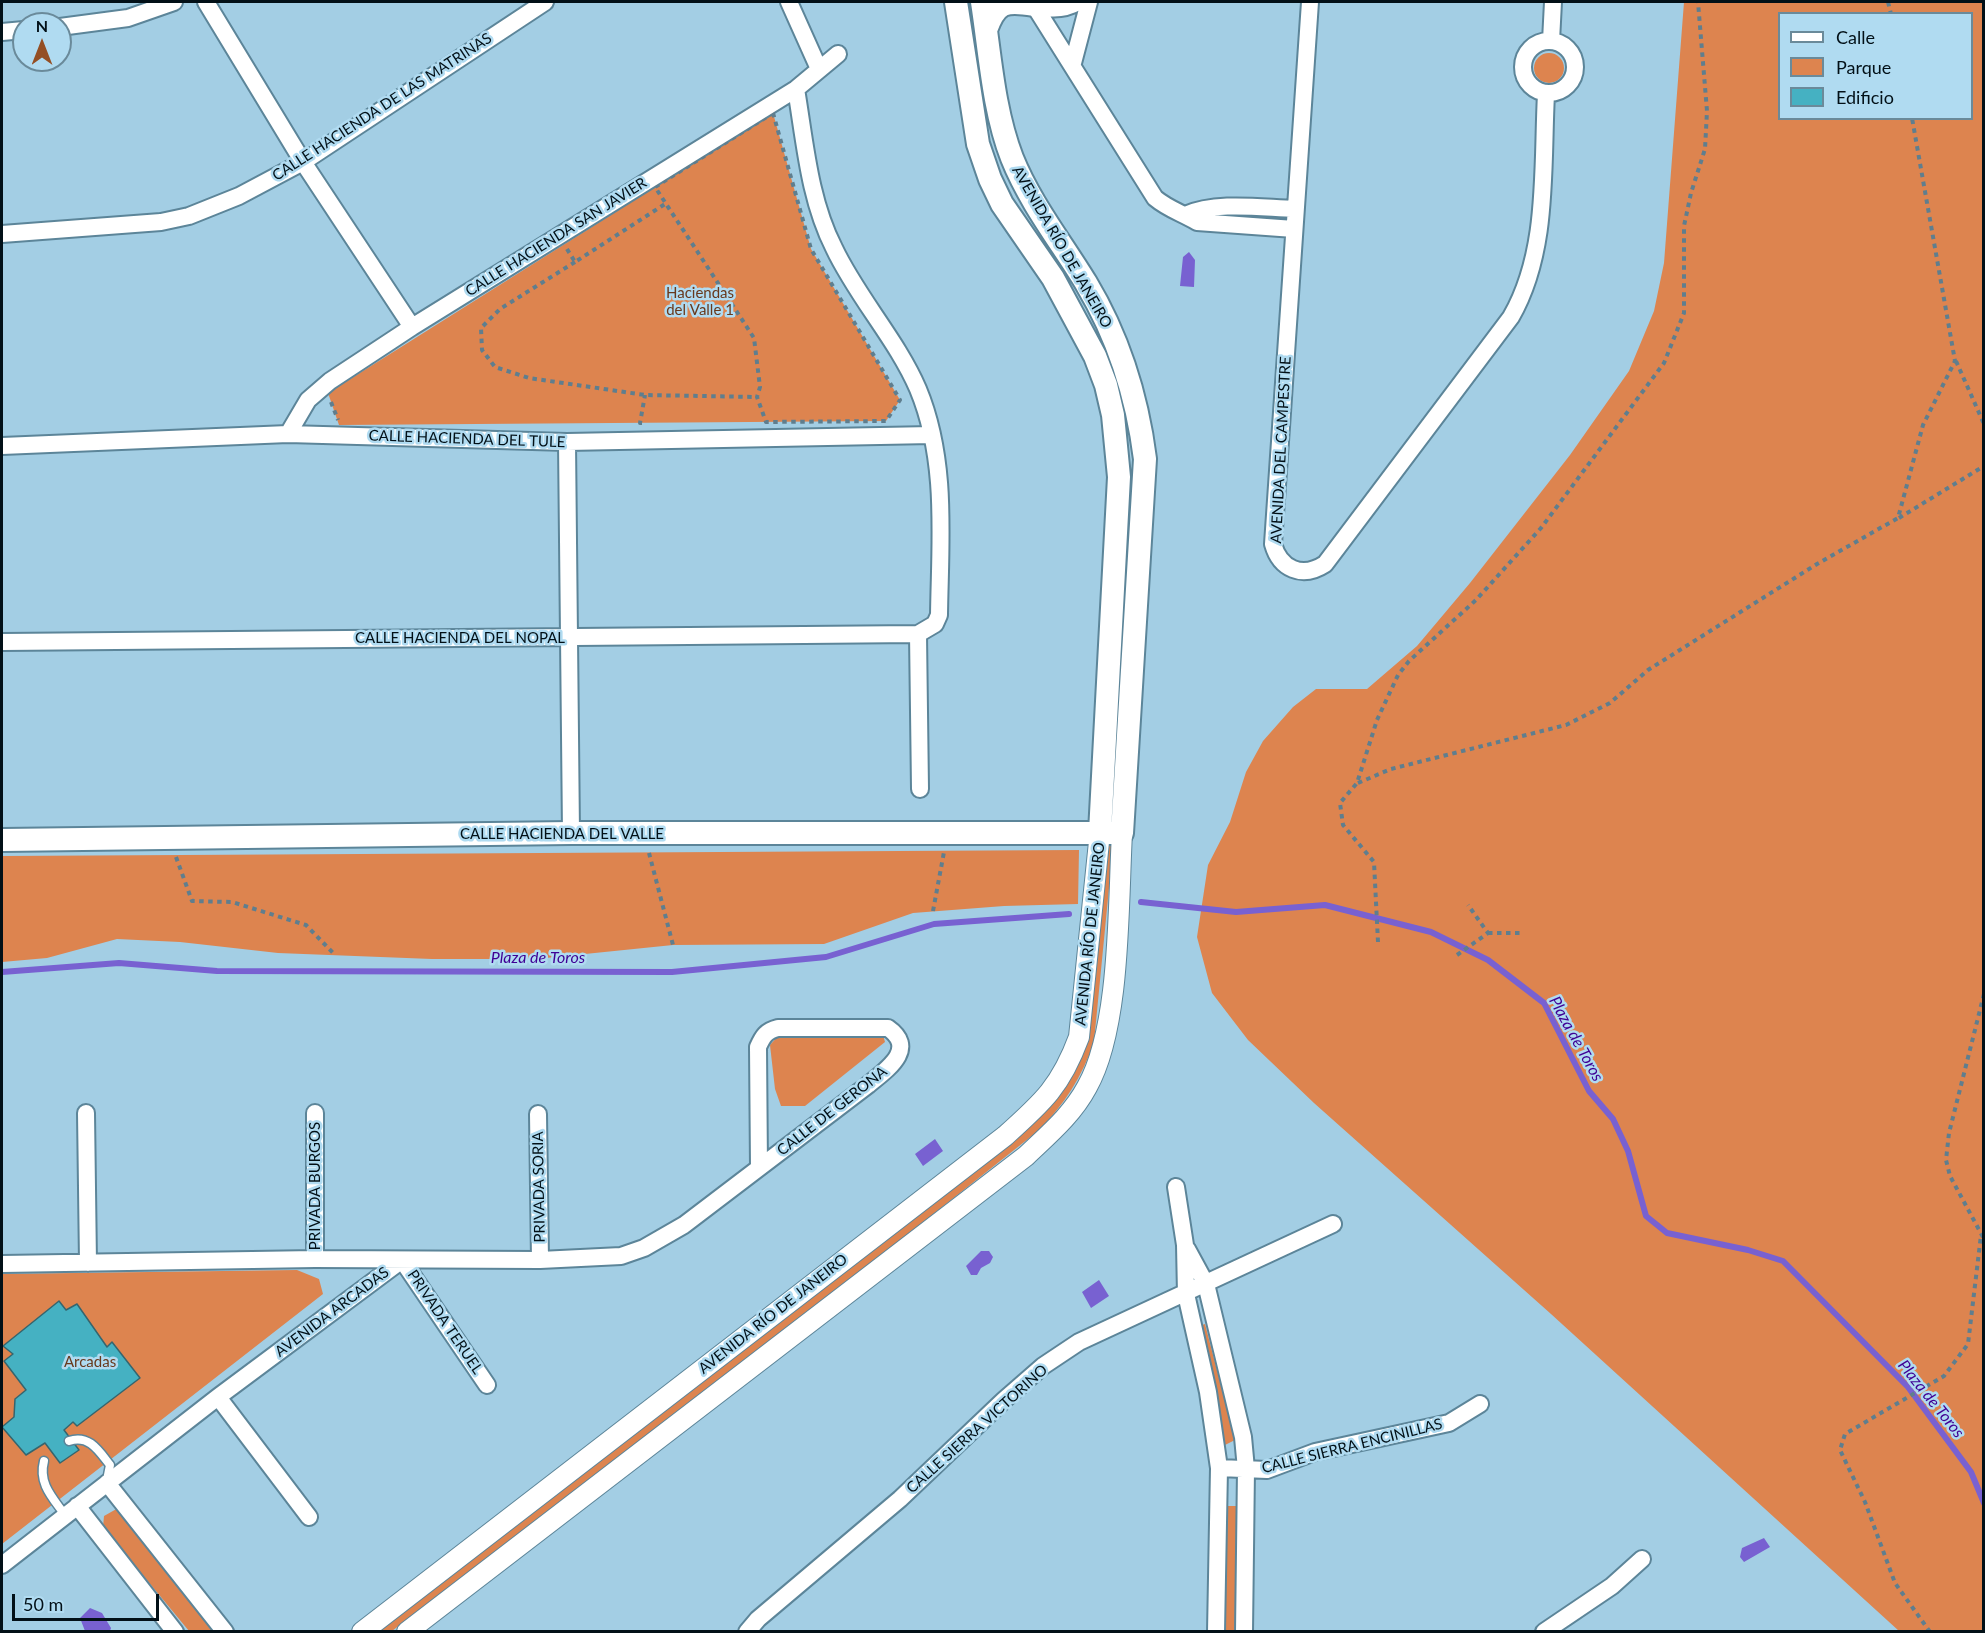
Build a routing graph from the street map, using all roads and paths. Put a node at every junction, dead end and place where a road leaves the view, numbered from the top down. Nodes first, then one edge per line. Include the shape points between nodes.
1 (174, 2) edge
2 (206, 2) edge
3 (546, 2) edge
4 (789, 2) edge
5 (956, 2) edge
6 (982, 2) edge
7 (1078, 2) edge
8 (1089, 2) edge
9 (1310, 2) edge
10 (1553, 2) edge
11 (1698, 2) edge
12 (1033, 3) edge
13 (72, 25) edge
14 (986, 30) junction
15 (1551, 41) junction
16 (838, 54) dead end
17 (1073, 63) junction
18 (819, 69) junction
19 (796, 89) junction
20 (1546, 93) junction
21 (1912, 120) edge
22 (303, 162) junction
23 (1295, 209) junction
24 (1185, 215) junction
25 (1294, 229) junction
26 (2, 234) edge
27 (575, 262) dead end
28 (412, 327) junction
29 (1955, 361) junction
30 (328, 393) dead end
31 (757, 397) junction
32 (628, 423) dead end
33 (640, 423) dead end
34 (1983, 424) edge
35 (339, 425) dead end
36 (288, 434) junction
37 (932, 435) junction
38 (567, 442) junction
39 (2, 446) edge
40 (1983, 466) edge
41 (1898, 518) junction
42 (918, 634) junction
43 (568, 637) junction
44 (2, 642) edge
45 (1357, 783) junction
46 (920, 789) dead end
47 (571, 833) junction
48 (1111, 833) junction
49 (2, 840) edge
50 (944, 851) dead end
51 (649, 853) dead end
52 (175, 855) dead end
53 (1468, 905) dead end
54 (933, 911) dead end
55 (1488, 933) junction
56 (1524, 933) dead end
57 (1378, 942) dead end
58 (673, 945) dead end
59 (335, 955) dead end
60 (1457, 955) dead end
61 (1983, 994) edge
62 (86, 1113) dead end
63 (315, 1113) dead end
64 (538, 1114) dead end
65 (759, 1168) junction
66 (1176, 1187) dead end
67 (1333, 1224) dead end
68 (1982, 1237) edge
69 (1185, 1245) junction
70 (315, 1259) junction
71 (402, 1260) junction
72 (540, 1260) junction
73 (88, 1263) junction
74 (2, 1264) edge
75 (1206, 1284) junction
76 (1186, 1294) junction
77 (488, 1385) dead end
78 (218, 1397) junction
79 (1480, 1404) dead end
80 (69, 1441) dead end
81 (44, 1461) dead end
82 (1219, 1468) junction
83 (1246, 1469) junction
84 (107, 1483) junction
85 (71, 1510) junction
86 (309, 1517) dead end
87 (1642, 1558) dead end
88 (2, 1564) edge
89 (224, 1631) edge
90 (175, 1632) edge
91 (362, 1632) edge
92 (406, 1632) edge
93 (747, 1632) edge
94 (1216, 1632) edge
95 (1244, 1632) edge
96 (1544, 1632) edge
97 (1930, 1632) edge

1 - 13 street via 128,18
2 - 22 street
3 - 22 street, CALLE HACIENDA DE LAS MATRINAS
4 - 18 street
5 - 48 main road, AVENIDA RÍO DE JANEIRO via 978,144 990,179 1002,204 1053,278 1095,356 1113,415 1119,477
6 - 14 main road, AVENIDA RÍO DE JANEIRO
7 - 12 street via 1060,8
8 - 17 street
9 - 23 street, AVENIDA DEL CAMPESTRE
10 - 15 street
11 - 45 path via 1706,93 1706,149 1690,193 1684,226 1684,313 1676,336 1664,363 1541,528 1476,600 1398,675 1377,720
12 - 14 main road via 1001,5 993,12
12 - 17 street
14 - 48 main road, AVENIDA RÍO DE JANEIRO via 1001,125 1012,157 1036,206 1087,285 1117,345 1139,414 1145,459
15 - 20 street via 1529,50 1523,65 1523,73 1532,87
15 - 20 street via 1565,46 1576,66 1567,86
16 - 18 street, CALLE HACIENDA SAN JAVIER
17 - 24 street via 1155,198 1172,212
18 - 19 street, CALLE HACIENDA SAN JAVIER
19 - 28 street, CALLE HACIENDA SAN JAVIER
19 - 37 street via 812,184 833,248 918,389
20 - 25 street, AVENIDA DEL CAMPESTRE via 1537,247 1524,295 1325,564 1302,572 1287,567 1277,557 1273,544
21 - 29 path
22 - 26 street, CALLE HACIENDA DE LAS MATRINAS via 239,196 189,216 125,226
22 - 28 street
23 - 24 street via 1203,209
23 - 25 street, AVENIDA DEL CAMPESTRE
24 - 25 street via 1210,225
27 - 31 path via 500,309 481,328 482,350 495,367 529,378 645,395
28 - 36 street, CALLE HACIENDA SAN JAVIER via 319,389
29 - 34 path
29 - 41 path via 1923,425
30 - 35 path
31 - 31 path via 766,422 886,421 900,400 811,249 773,113 655,187 754,338 760,387
32 - 33 path
36 - 38 street, CALLE HACIENDA DEL TULE
36 - 39 street, CALLE HACIENDA DEL TULE
37 - 38 street, CALLE HACIENDA DEL TULE
37 - 42 street via 939,477 939,615 934,624
38 - 43 street
40 - 41 path
41 - 45 path via 1648,670 1610,703 1566,725 1391,768
42 - 43 street, CALLE HACIENDA DEL NOPAL
42 - 46 street
43 - 44 street, CALLE HACIENDA DEL NOPAL
43 - 47 street
45 - 57 path via 1340,803 1340,815 1343,825 1374,862
47 - 48 main road, CALLE HACIENDA DEL VALLE
47 - 49 main road, CALLE HACIENDA DEL VALLE
48 - 91 street, AVENIDA RÍO DE JANEIRO via 1079,1036 1070,1061 1047,1098 1005,1136
48 - 92 street, AVENIDA RÍO DE JANEIRO via 1108,1027 1087,1088 1066,1118 1026,1156
50 - 54 path
51 - 58 path
52 - 59 path via 192,901 232,902 306,925
53 - 55 path
55 - 56 path
55 - 60 path
61 - 68 path via 1951,1122 1947,1160 1950,1176
62 - 73 street
63 - 70 street, PRIVADA BURGOS
64 - 72 street, PRIVADA SORIA
65 - 65 street, CALLE DE GERONA via 758,1047 762,1036 778,1028 888,1028 895,1033 899,1038 899,1056 892,1065
65 - 72 street, CALLE DE GERONA via 684,1225 644,1248 621,1256
66 - 69 street
67 - 75 street, CALLE SIERRA VICTORINO
68 - 97 path via 1968,1344 1944,1376 1845,1434 1840,1450 1896,1582
69 - 75 street
69 - 76 street
70 - 71 street, AVENIDA ARCADAS
70 - 73 street, AVENIDA ARCADAS
71 - 72 street, CALLE DE GERONA
71 - 77 street, PRIVADA TERUEL
71 - 78 street, AVENIDA ARCADAS
73 - 74 street, AVENIDA ARCADAS
75 - 76 street, CALLE SIERRA VICTORINO
75 - 83 street via 1244,1437
76 - 82 street via 1208,1392
76 - 93 street, CALLE SIERRA VICTORINO via 1079,1342 1043,1366 900,1499
78 - 84 street, AVENIDA ARCADAS
78 - 86 street
79 - 83 street, CALLE SIERRA ENCINILLAS via 1449,1423 1315,1452 1267,1470
80 - 84 lane via 76,1438 93,1443 110,1465
81 - 85 lane via 44,1486
82 - 83 street, CALLE SIERRA ENCINILLAS
82 - 94 street
83 - 95 street
84 - 85 street, AVENIDA ARCADAS
84 - 89 street
85 - 88 street, AVENIDA ARCADAS
85 - 90 street
87 - 96 street via 1612,1586

